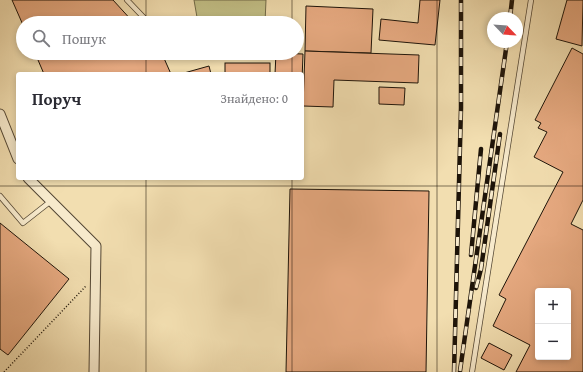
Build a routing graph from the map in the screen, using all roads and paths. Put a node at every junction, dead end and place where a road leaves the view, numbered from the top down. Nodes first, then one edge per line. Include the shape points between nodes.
1 (127, 0) edge
2 (531, 0) edge
3 (142, 16) edge
4 (0, 114) edge
5 (16, 154) edge
6 (30, 180) edge
7 (0, 196) edge
8 (51, 201) junction
9 (96, 276) junction
10 (4, 372) edge
11 (94, 372) edge
12 (472, 372) edge

1 - 3 lane
2 - 12 lane
4 - 5 street
6 - 8 street
7 - 8 lane via 24,223
8 - 9 street via 96,246
9 - 10 path
9 - 11 street

